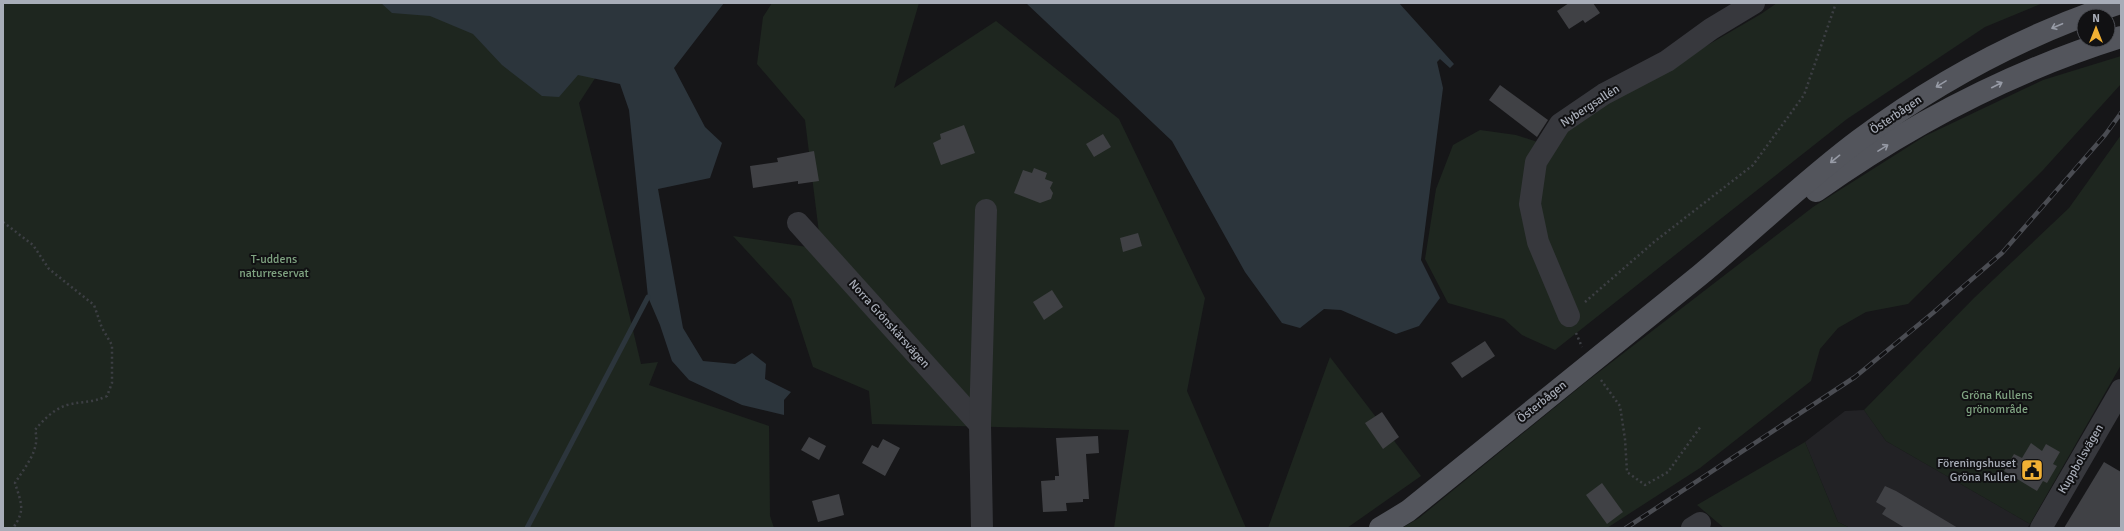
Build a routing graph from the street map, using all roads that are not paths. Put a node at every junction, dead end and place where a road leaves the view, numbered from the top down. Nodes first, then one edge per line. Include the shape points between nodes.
1 (1754, 3) edge
2 (2120, 3) edge
3 (2121, 37) edge
4 (986, 210) dead end
5 (798, 223) dead end
6 (1701, 274) junction
7 (1569, 316) road end
8 (2121, 390) edge
9 (980, 425) junction
10 (982, 528) edge
11 (1380, 528) edge
12 (2041, 528) edge

1 - 7 street, Nybergsallén via 1711,29 1667,61 1604,94 1560,124 1536,162 1530,204 1538,242
2 -> 6 main road, Österbågen via 2039,34 1942,84 1857,141
6 -> 3 main road, Österbågen via 1830,182 1904,135 2012,77
4 - 9 street
5 - 9 street, Norra Grönskärsvägen
6 - 11 main road, Österbågen via 1408,511
8 - 12 street, Kuppbolsvägen
9 - 10 street

